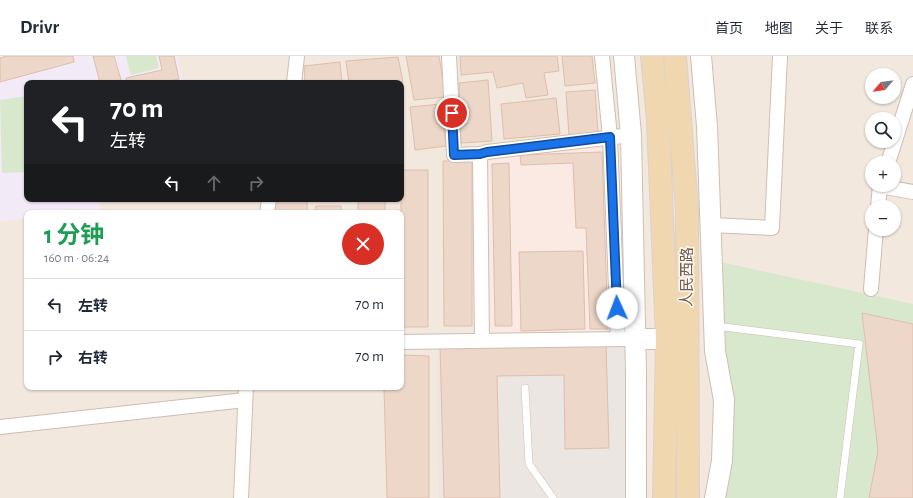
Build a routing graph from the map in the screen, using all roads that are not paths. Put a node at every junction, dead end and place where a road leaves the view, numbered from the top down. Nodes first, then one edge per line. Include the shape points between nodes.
1 (297, 56) edge
2 (449, 56) edge
3 (602, 56) edge
4 (624, 56) edge
5 (652, 56) edge
6 (780, 56) edge
7 (702, 65) edge
8 (676, 66) edge
9 (294, 80) edge
10 (913, 84) edge
11 (631, 135) junction
12 (610, 137) junction
13 (480, 154) junction
14 (890, 156) edge
15 (901, 190) edge
16 (913, 192) edge
17 (711, 225) junction
18 (875, 236) edge
19 (687, 259) junction
20 (712, 260) junction
21 (871, 288) dead end
22 (714, 326) junction
23 (627, 339) junction
24 (667, 339) junction
25 (482, 341) junction
26 (404, 342) edge
27 (525, 388) dead end
28 (246, 393) edge
29 (0, 427) edge
30 (241, 498) edge
31 (553, 498) edge
32 (636, 498) edge
33 (664, 498) edge
34 (688, 498) edge
35 (715, 498) edge
36 (840, 498) edge

1 - 9 street
2 - 13 street via 454,155
3 - 12 street
4 - 11 street
5 - 24 main road, 人民西路 via 658,119
6 - 17 street via 772,228
7 - 8 street
7 - 17 street
8 - 19 main road, 人民西路 via 687,210
10 - 14 street
11 - 12 street
11 - 23 street
12 - 13 street
12 - 23 street
13 - 25 street
15 - 16 street
17 - 20 street
18 - 21 street
19 - 20 street
19 - 34 main road, 人民西路
20 - 22 street
22 - 35 street via 715,351 724,400 722,461
22 - 36 lane via 859,344
23 - 24 street
23 - 25 street
23 - 32 street
24 - 33 main road, 人民西路
25 - 26 street
27 - 31 lane via 529,464
28 - 29 street
28 - 30 street

